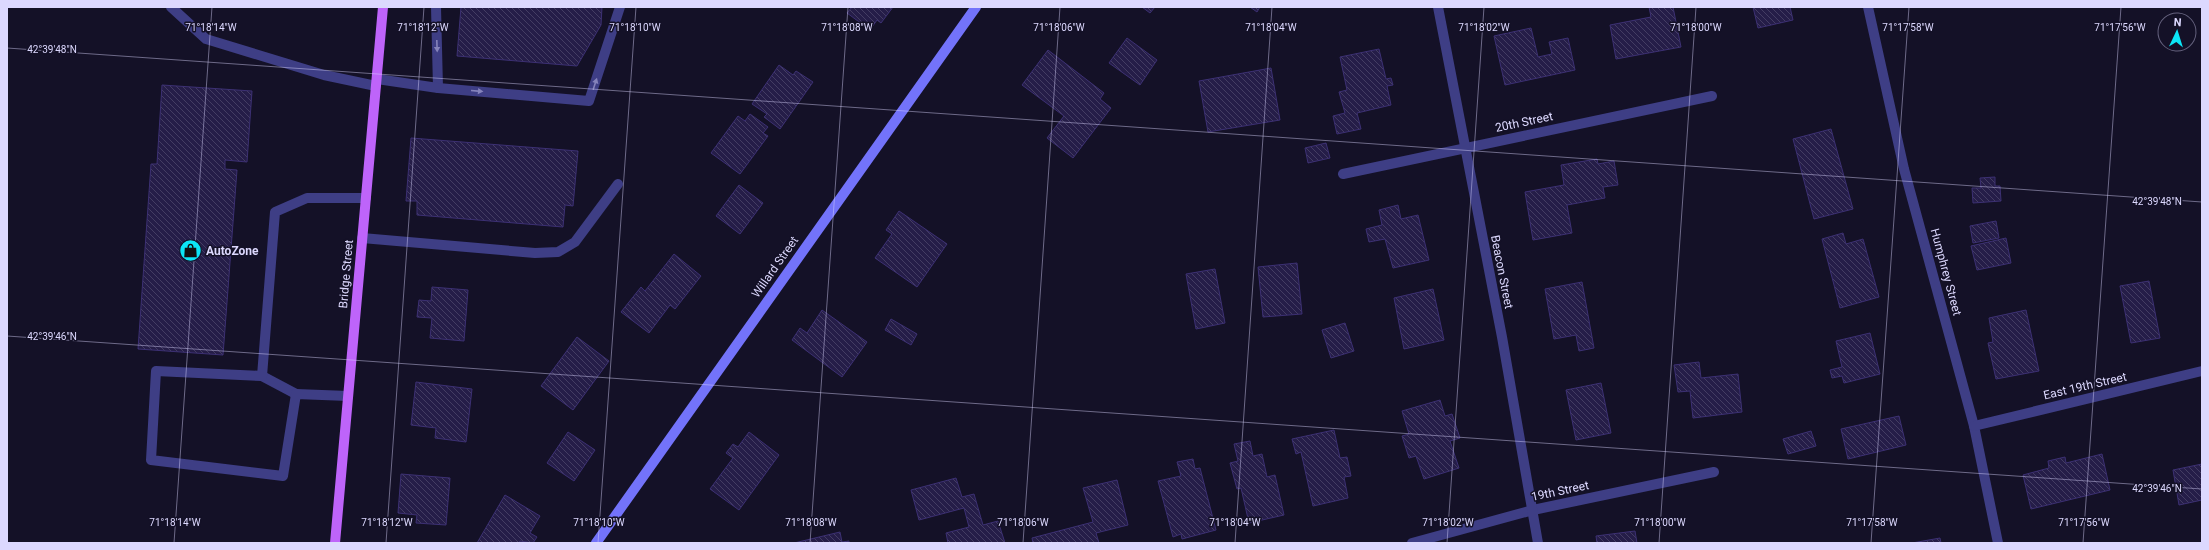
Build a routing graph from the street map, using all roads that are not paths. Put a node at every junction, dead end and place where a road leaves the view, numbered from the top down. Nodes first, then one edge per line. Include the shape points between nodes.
1 (171, 7) edge
2 (383, 7) edge
3 (436, 7) edge
4 (620, 7) edge
5 (976, 7) edge
6 (1438, 7) edge
7 (1868, 7) edge
8 (376, 83) junction
9 (438, 88) junction
10 (1712, 96) dead end
11 (1465, 148) junction
12 (1343, 174) dead end
13 (618, 184) dead end
14 (366, 198) junction
15 (362, 238) junction
16 (2202, 371) edge
17 (262, 376) junction
18 (296, 394) junction
19 (348, 396) junction
20 (1974, 426) junction
21 (1714, 472) dead end
22 (1533, 510) junction
23 (335, 543) edge
24 (596, 543) edge
25 (1412, 543) edge
26 (1538, 543) edge
27 (1998, 543) edge

1 - 8 street via 206,39 324,75
2 - 8 main road, Bridge Street
3 -> 9 street
9 -> 4 street via 589,101
5 - 24 main road, Willard Street
6 - 11 street, Beacon Street
7 - 20 street, Humphrey Street via 1904,169
8 - 9 street
8 - 14 main road, Bridge Street
10 - 11 street, 20th Street
11 - 12 street, 20th Street
11 - 22 street, Beacon Street
13 - 15 street via 575,242 558,252
14 - 15 main road, Bridge Street
14 - 17 street via 307,198 275,212
15 - 19 main road, Bridge Street
16 - 20 street, East 19th Street
17 - 18 street
17 - 18 street via 156,371 151,460 283,476
18 - 19 street
19 - 23 main road, Bridge Street
20 - 27 street, Humphrey Street
21 - 22 street, 19th Street
22 - 25 street, 19th Street
22 - 26 street, Beacon Street

